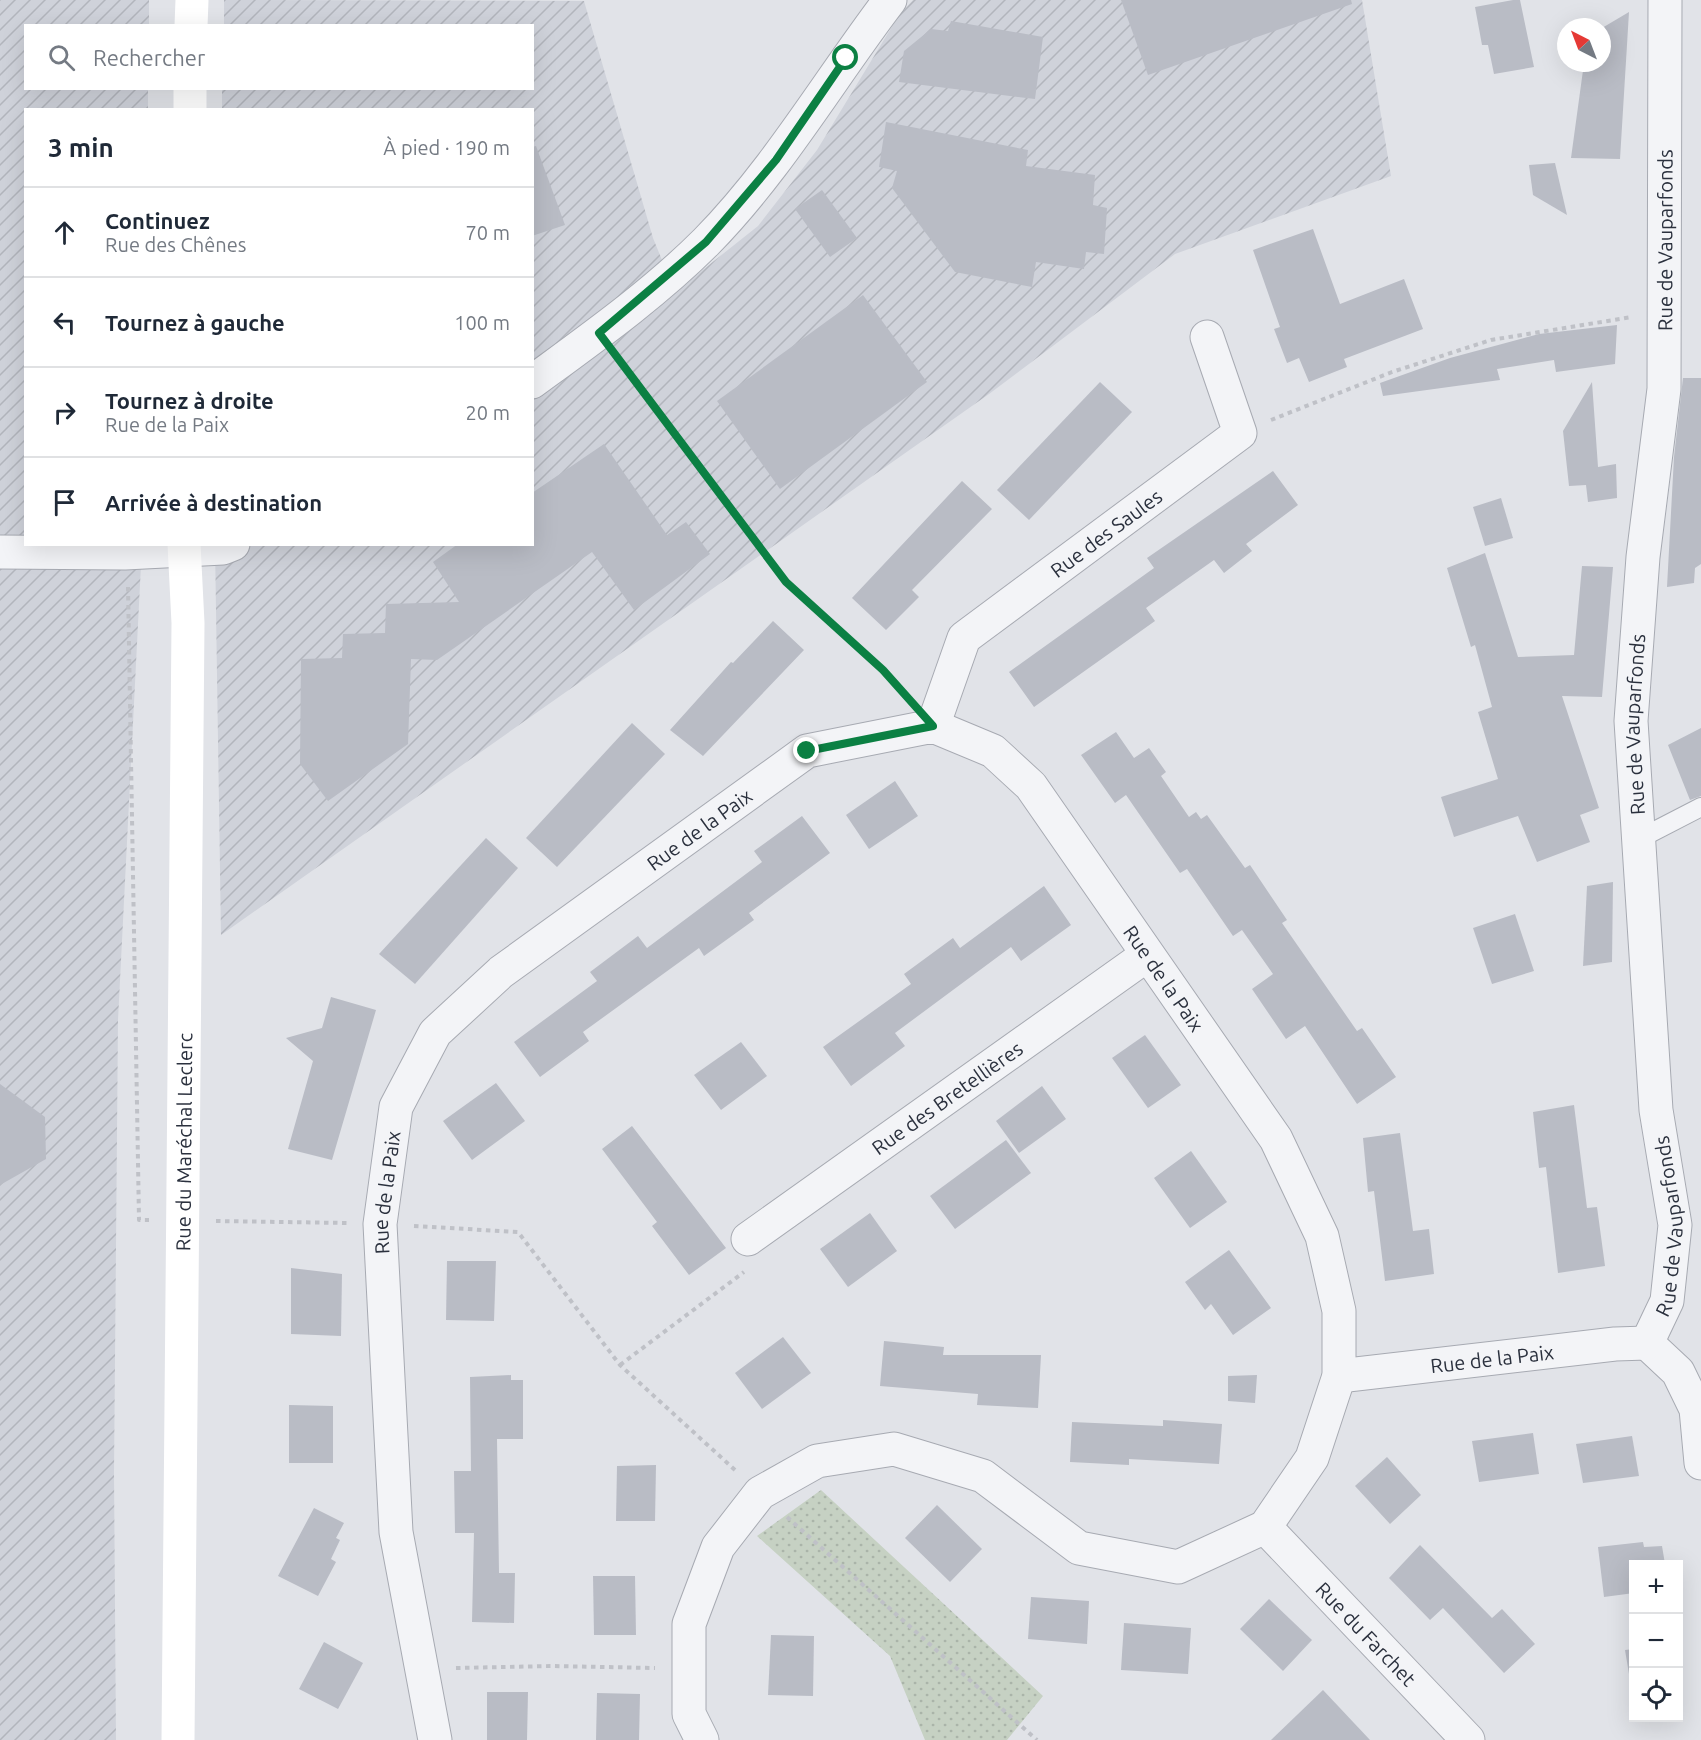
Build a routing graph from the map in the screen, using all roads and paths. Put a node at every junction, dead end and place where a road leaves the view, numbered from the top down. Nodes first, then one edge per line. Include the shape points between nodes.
1 (192, 0) edge
2 (890, 0) edge
3 (1665, 0) edge
4 (191, 24) edge
5 (190, 90) edge
6 (190, 108) edge
7 (1664, 312) junction
8 (599, 333) junction
9 (1207, 337) dead end
10 (534, 381) edge
11 (1240, 432) junction
12 (200, 546) edge
13 (184, 547) edge
14 (0, 552) edge
15 (125, 553) junction
16 (933, 726) junction
17 (1701, 807) edge
18 (1641, 838) junction
19 (1147, 955) junction
20 (183, 1220) junction
21 (380, 1224) junction
22 (748, 1239) joint
23 (1647, 1343) junction
24 (620, 1365) junction
25 (1339, 1376) junction
26 (1701, 1463) edge
27 (760, 1493) junction
28 (1265, 1527) junction
29 (689, 1669) junction
30 (423, 1674) junction
31 (178, 1740) edge
32 (435, 1740) edge
33 (702, 1740) edge
34 (1037, 1740) edge
35 (1467, 1740) edge

1 - 4 main road
2 - 8 street via 776,160 706,242
3 - 7 street, Rue de Vauparfonds
5 - 6 main road
7 - 11 path via 1491,340 1382,376
7 - 18 street, Rue de Vauparfonds via 1664,389 1642,557 1631,721
8 - 10 street
8 - 16 path via 786,582 883,670
9 - 11 street
11 - 16 street, Rue des Saules via 964,638
12 - 13 street
13 - 15 street
13 - 20 main road, Rue du Maréchal Leclerc via 188,623
14 - 15 street
15 - 20 path via 130,609 139,1220
16 - 19 street, Rue de la Paix via 993,751 1031,786
16 - 21 street, Rue de la Paix via 807,751 501,972 435,1033 396,1107
17 - 18 lane
18 - 23 street, Rue de Vauparfonds via 1656,1110 1676,1225 1667,1301
19 - 22 street, Rue des Bretellières
19 - 25 street, Rue de la Paix via 1276,1139 1322,1236 1339,1311
20 - 21 path
20 - 31 main road, Rue du Maréchal Leclerc
21 - 24 path via 518,1232
21 - 30 street, Rue de la Paix via 396,1532
22 - 24 path via 757,1262
23 - 25 street, Rue de la Paix
23 - 26 street, Rue de Vauparfonds via 1678,1372 1696,1409
24 - 27 path
25 - 28 street, Rue de la Paix via 1312,1458
27 - 28 street via 817,1461 894,1449 983,1476 1079,1548 1178,1567
27 - 29 street via 718,1547 689,1624
27 - 34 path
28 - 35 street, Rue du Farchet
29 - 30 path via 552,1666 455,1668
29 - 33 street via 689,1714
30 - 32 street, Rue de la Paix

